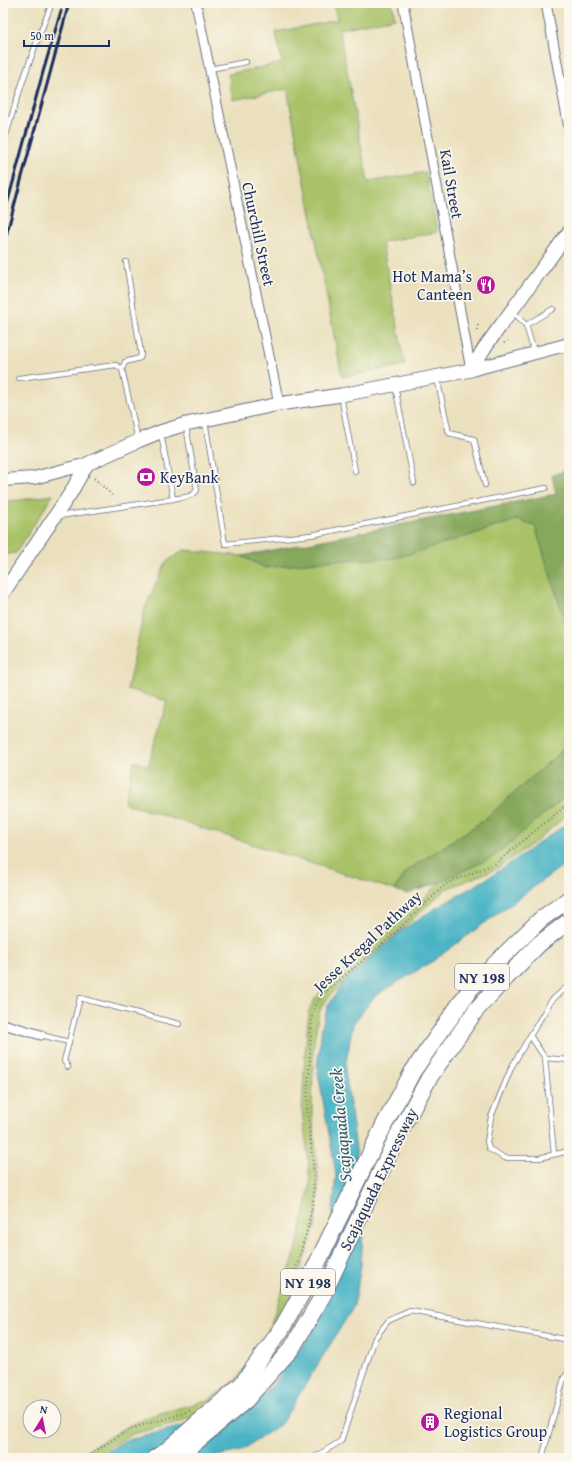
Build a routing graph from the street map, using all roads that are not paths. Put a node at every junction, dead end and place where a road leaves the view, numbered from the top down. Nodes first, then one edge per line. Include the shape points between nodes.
1 (52, 3) edge
2 (196, 3) edge
3 (403, 3) edge
4 (546, 3) edge
5 (246, 62) dead end
6 (210, 69) junction
7 (569, 128) edge
8 (3, 145) edge
9 (569, 232) edge
10 (126, 262) dead end
11 (553, 310) dead end
12 (511, 311) junction
13 (526, 325) junction
14 (569, 344) edge
15 (534, 354) junction
16 (122, 369) junction
17 (471, 370) junction
18 (437, 376) junction
19 (19, 378) dead end
20 (394, 384) junction
21 (340, 395) junction
22 (279, 404) junction
23 (205, 420) junction
24 (186, 424) junction
25 (160, 432) junction
26 (138, 441) junction
27 (87, 464) junction
28 (355, 471) dead end
29 (3, 480) edge
30 (414, 482) dead end
31 (485, 485) dead end
32 (546, 488) dead end
33 (173, 499) junction
34 (55, 517) junction
35 (3, 593) edge
36 (569, 899) edge
37 (569, 921) edge
38 (569, 985) edge
39 (3, 1024) edge
40 (179, 1024) dead end
41 (41, 1035) joint
42 (531, 1036) junction
43 (69, 1042) junction
44 (545, 1058) junction
45 (569, 1060) edge
46 (68, 1067) dead end
47 (569, 1151) edge
48 (554, 1154) junction
49 (569, 1340) edge
50 (569, 1372) edge
51 (155, 1458) edge
52 (178, 1458) edge
53 (313, 1458) edge
54 (542, 1458) edge

1 - 8 lane via 15,101
2 - 6 street, Churchill Street
3 - 17 street, Kail Street
4 - 7 street
5 - 6 lane
6 - 22 street, Churchill Street
9 - 12 main road
10 - 16 lane via 142,354 140,358 124,362
11 - 13 lane
12 - 13 lane
12 - 17 main road
13 - 15 lane
14 - 15 street
15 - 17 street
16 - 19 lane via 116,365
16 - 26 lane
17 - 18 main road
18 - 20 main road
18 - 31 lane via 449,432 474,439
20 - 21 main road
20 - 30 lane
21 - 22 main road
21 - 28 lane
22 - 23 main road
23 - 24 main road
23 - 32 lane via 226,544 311,535
24 - 25 main road
24 - 33 lane via 197,490 192,496
25 - 26 main road
25 - 33 lane
26 - 27 main road
27 - 29 street via 34,478
27 - 34 main road
33 - 34 lane
34 - 35 main road
36 - 51 highway, Scajaquada Expressway / NY 198 via 541,919 471,988 413,1071 309,1280 281,1330 242,1384
37 - 52 highway, Scajaquada Expressway / NY 198 via 539,944 476,1010 429,1078 398,1135 323,1295 292,1348 246,1400
38 - 42 lane via 552,1001
39 - 41 street
40 - 43 lane via 80,998
41 - 43 lane
42 - 44 lane
42 - 48 lane via 512,1066 491,1117 487,1142 489,1149 505,1158 539,1158
43 - 46 lane via 64,1061
44 - 45 lane
44 - 48 lane
47 - 48 lane
49 - 53 lane via 410,1311 388,1321 374,1338 341,1441
50 - 54 lane via 564,1378

